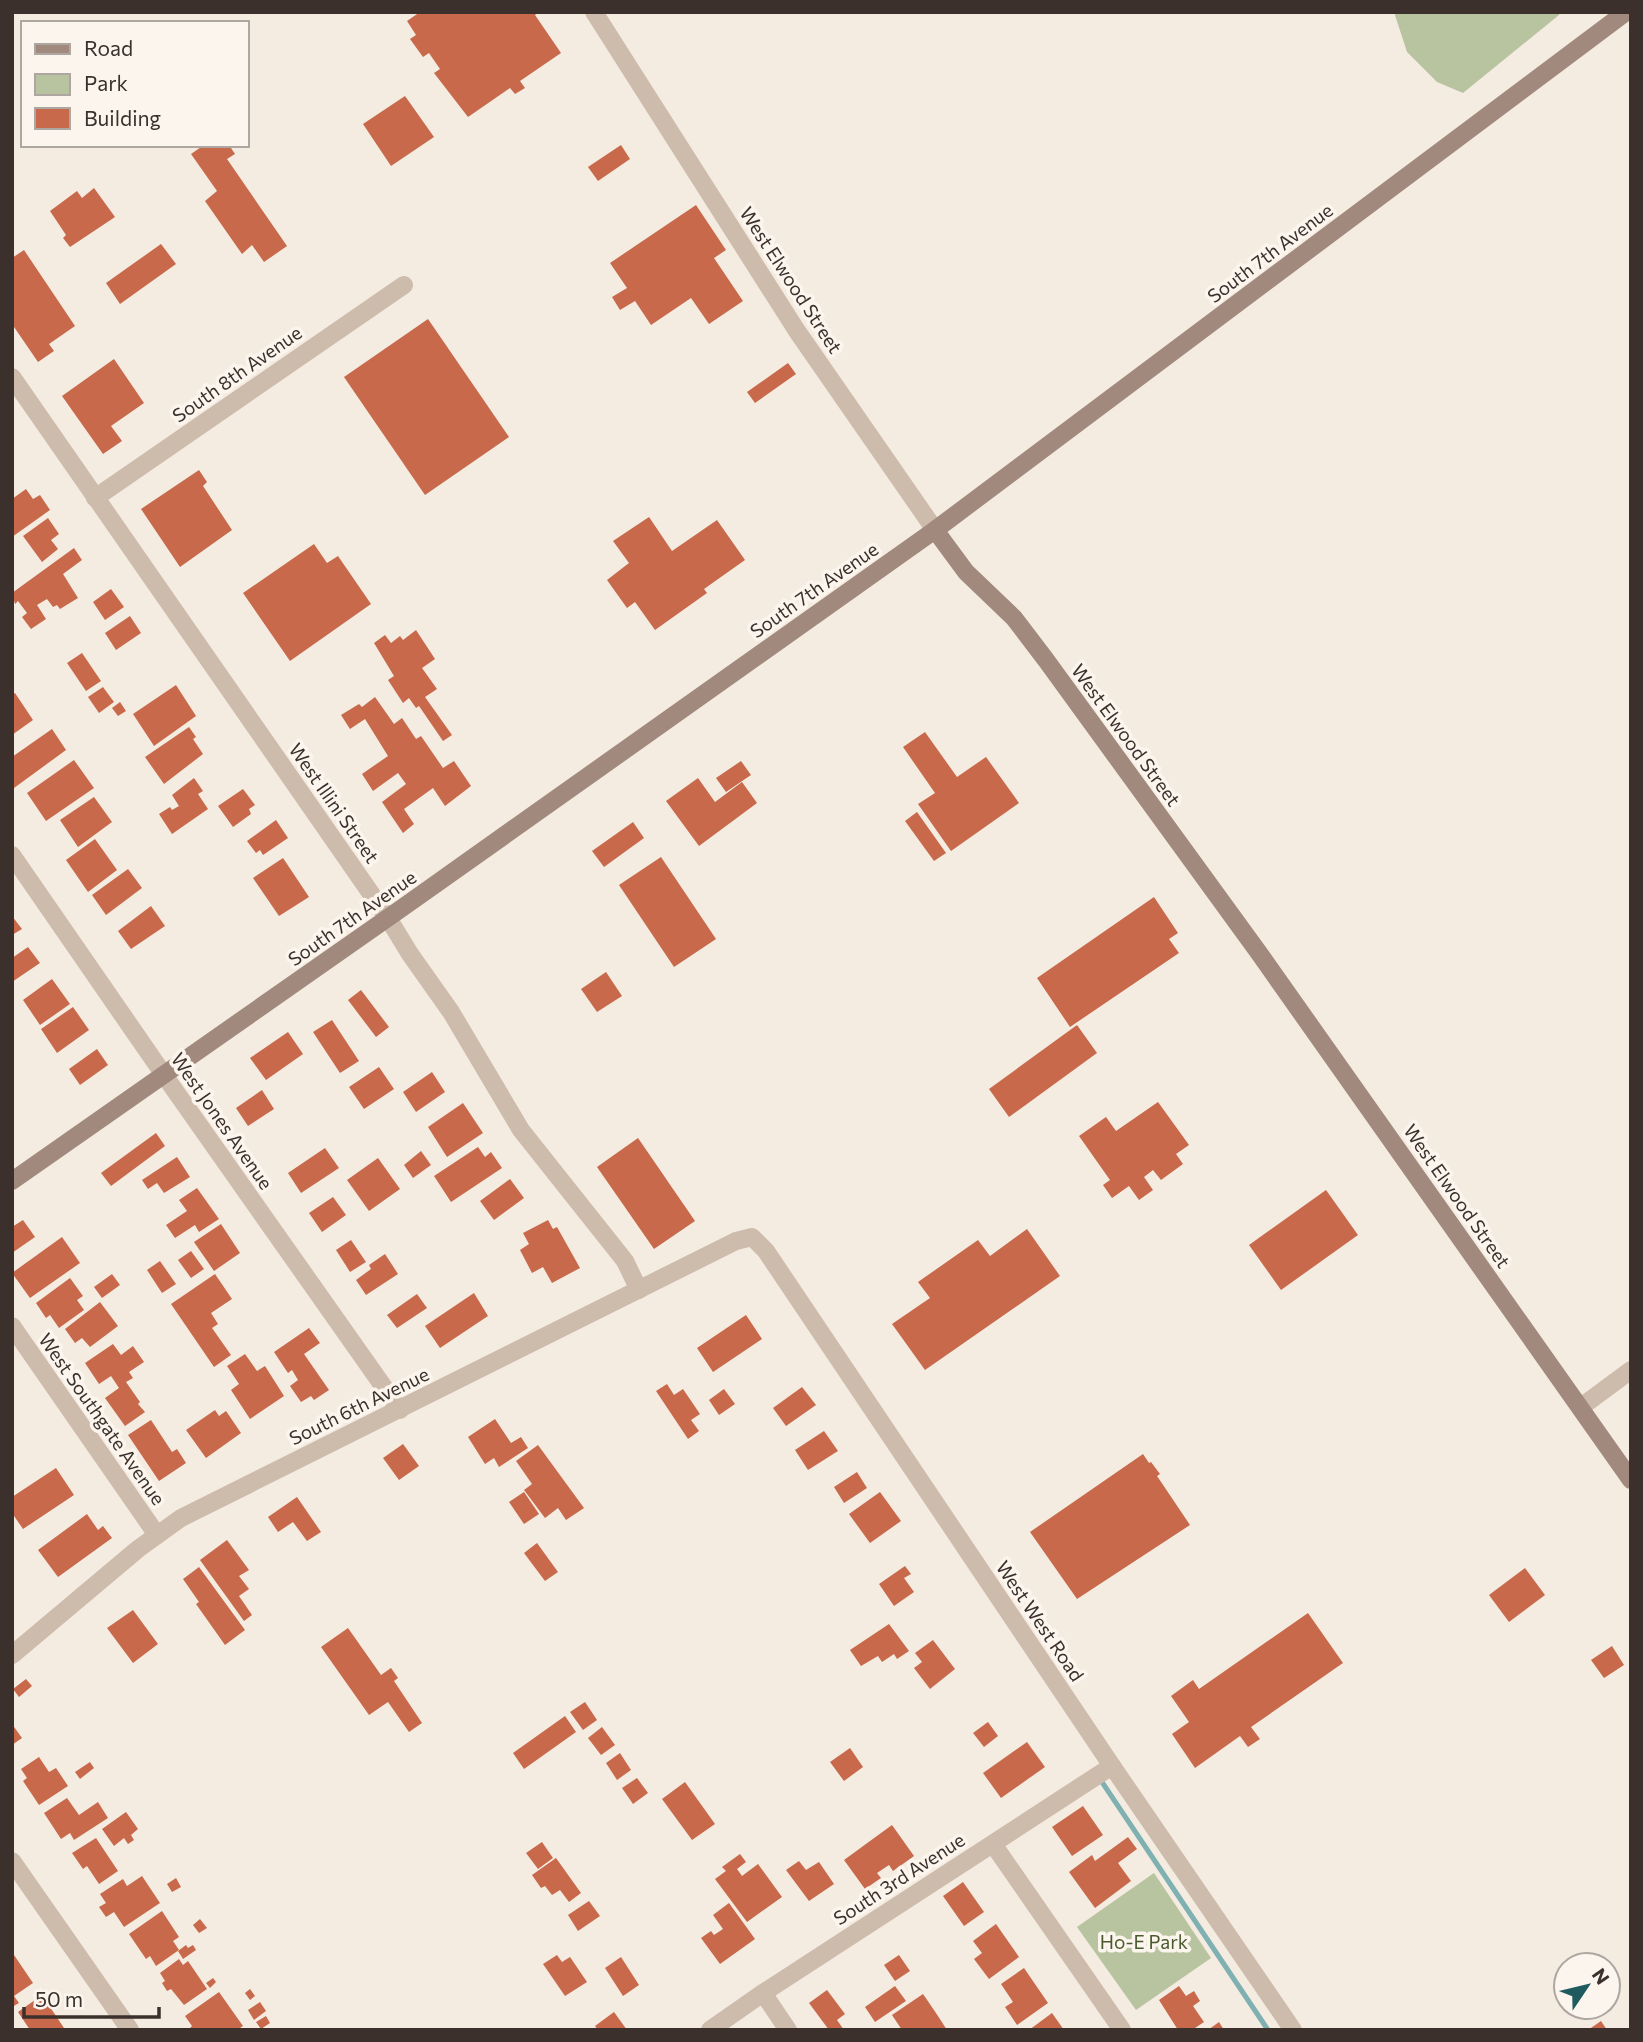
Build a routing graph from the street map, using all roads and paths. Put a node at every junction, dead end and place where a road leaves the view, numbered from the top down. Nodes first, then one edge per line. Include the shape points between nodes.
1 (594, 12) edge
2 (1626, 12) edge
3 (404, 285) dead end
4 (12, 377) edge
5 (94, 498) junction
6 (935, 530) junction
7 (12, 855) edge
8 (388, 918) junction
9 (164, 1075) junction
10 (12, 1181) edge
11 (751, 1237) joint
12 (639, 1290) junction
13 (12, 1326) edge
14 (1631, 1370) edge
15 (1581, 1407) junction
16 (400, 1410) junction
17 (1631, 1480) edge
18 (157, 1535) junction
19 (12, 1655) edge
20 (1112, 1766) junction
21 (993, 1844) junction
22 (12, 1861) edge
23 (762, 1993) junction
24 (130, 2030) edge
25 (710, 2030) edge
26 (788, 2030) edge
27 (1122, 2030) edge
28 (1293, 2030) edge

1 - 6 street, West Elwood Street via 797,331
2 - 6 main road, South 7th Avenue
3 - 5 street, South 8th Avenue
4 - 5 street, West Illini Street
5 - 8 street, West Illini Street
6 - 8 main road, South 7th Avenue
6 - 15 main road, West Elwood Street via 966,572 1014,618 1046,660
7 - 9 street, West Jones Avenue
8 - 9 main road, South 7th Avenue
8 - 12 street, West Illini Street via 521,1130 625,1261
9 - 10 main road, South 7th Avenue
9 - 16 street, West Jones Avenue
11 - 12 street, South 6th Avenue
11 - 20 street, West West Road via 766,1251
12 - 16 street, South 6th Avenue
13 - 18 street, West Southgate Avenue
14 - 15 street
15 - 17 main road, West Elwood Street
16 - 18 street, South 6th Avenue via 215,1500
18 - 19 street, South 6th Avenue
20 - 21 street, South 3rd Avenue
20 - 28 street, West West Road
21 - 23 street, South 3rd Avenue
21 - 27 street
22 - 24 street
23 - 25 street, South 3rd Avenue
23 - 26 street

